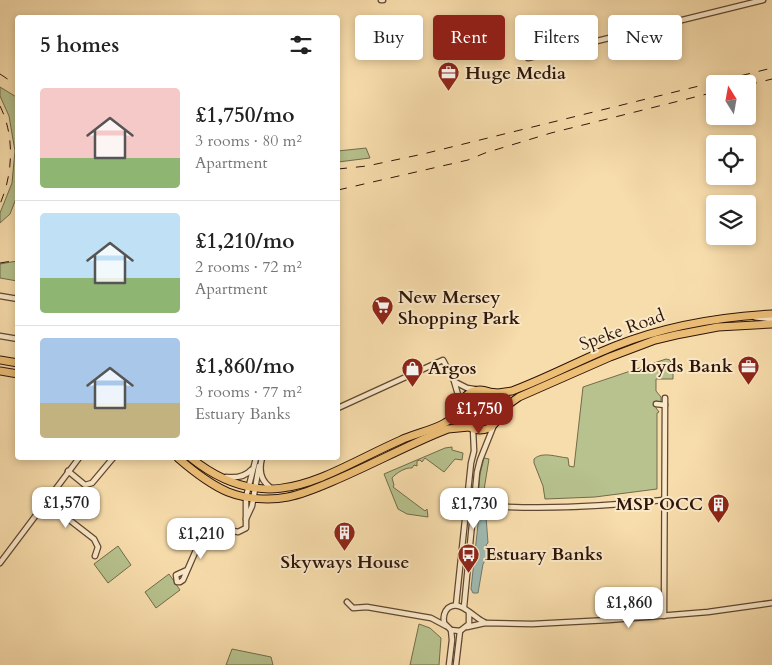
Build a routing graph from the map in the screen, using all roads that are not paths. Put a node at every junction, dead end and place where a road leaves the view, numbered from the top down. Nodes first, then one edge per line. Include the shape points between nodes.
1 (763, 0) edge
2 (598, 41) edge
3 (0, 296) edge
4 (15, 298) edge
5 (772, 312) edge
6 (747, 315) junction
7 (772, 319) edge
8 (772, 324) edge
9 (0, 336) edge
10 (15, 338) edge
11 (624, 342) junction
12 (627, 350) junction
13 (0, 360) edge
14 (15, 362) edge
15 (0, 371) edge
16 (15, 374) edge
17 (454, 381) junction
18 (484, 391) junction
19 (665, 398) dead end
20 (656, 404) dead end
21 (665, 405) junction
22 (340, 407) edge
23 (460, 407) junction
24 (499, 416) junction
25 (494, 425) junction
26 (471, 428) junction
27 (76, 460) edge
28 (111, 460) edge
29 (181, 460) edge
30 (194, 460) edge
31 (255, 460) edge
32 (262, 460) edge
33 (260, 466) junction
34 (253, 467) junction
35 (68, 471) junction
36 (216, 475) junction
37 (251, 488) junction
38 (274, 489) junction
39 (246, 497) junction
40 (663, 500) junction
41 (45, 501) junction
42 (253, 502) junction
43 (474, 505) junction
44 (246, 520) junction
45 (94, 556) dead end
46 (0, 563) edge
47 (187, 570) dead end
48 (347, 602) dead end
49 (772, 603) edge
50 (456, 605) junction
51 (464, 607) junction
52 (469, 613) junction
53 (444, 614) junction
54 (664, 616) junction
55 (431, 618) junction
56 (485, 622) junction
57 (446, 626) junction
58 (467, 627) junction
59 (451, 630) junction
60 (460, 631) junction
61 (449, 665) edge
62 (456, 665) edge

1 - 2 street
3 - 4 street
5 - 6 highway, Speke Road
6 - 7 street
6 - 11 highway, Speke Road via 682,325
8 - 12 highway, Speke Road via 699,330
9 - 10 street
11 - 12 highway
11 - 18 highway, Speke Road via 512,391
12 - 24 highway, Speke Road via 519,397
13 - 14 highway
15 - 16 highway
17 - 18 street via 463,387
17 - 22 street via 443,360
17 - 23 street
18 - 23 highway via 468,394
18 - 24 highway via 493,395 500,404
19 - 21 street
20 - 21 street
21 - 40 street
23 - 26 highway via 462,419
23 - 38 highway via 454,417 442,424 315,480
24 - 25 highway
25 - 26 highway via 484,430
25 - 43 street via 480,460
26 - 42 highway via 448,429 306,492
26 - 50 street via 474,451
27 - 35 street
28 - 35 street via 89,485
29 - 39 highway via 207,481
30 - 36 highway
31 - 34 street
32 - 33 street
33 - 37 street
33 - 38 street via 263,481
34 - 36 street via 248,474 241,476
34 - 37 street
35 - 41 street
36 - 37 highway
37 - 38 highway
37 - 39 street
37 - 42 street
39 - 42 highway
39 - 44 street
40 - 43 street via 546,509
40 - 54 street
41 - 45 street via 94,539 98,547
41 - 46 street
42 - 44 street
43 - 51 street
44 - 47 street via 246,528 242,531 206,525
48 - 55 street via 353,608 367,607
49 - 54 street
50 - 51 street
50 - 53 street
51 - 52 street
52 - 56 street
52 - 58 street
53 - 55 street
53 - 57 street
54 - 56 street via 548,624
55 - 57 street
56 - 58 street
57 - 59 street
58 - 60 street
59 - 60 street
59 - 61 street
60 - 62 street

